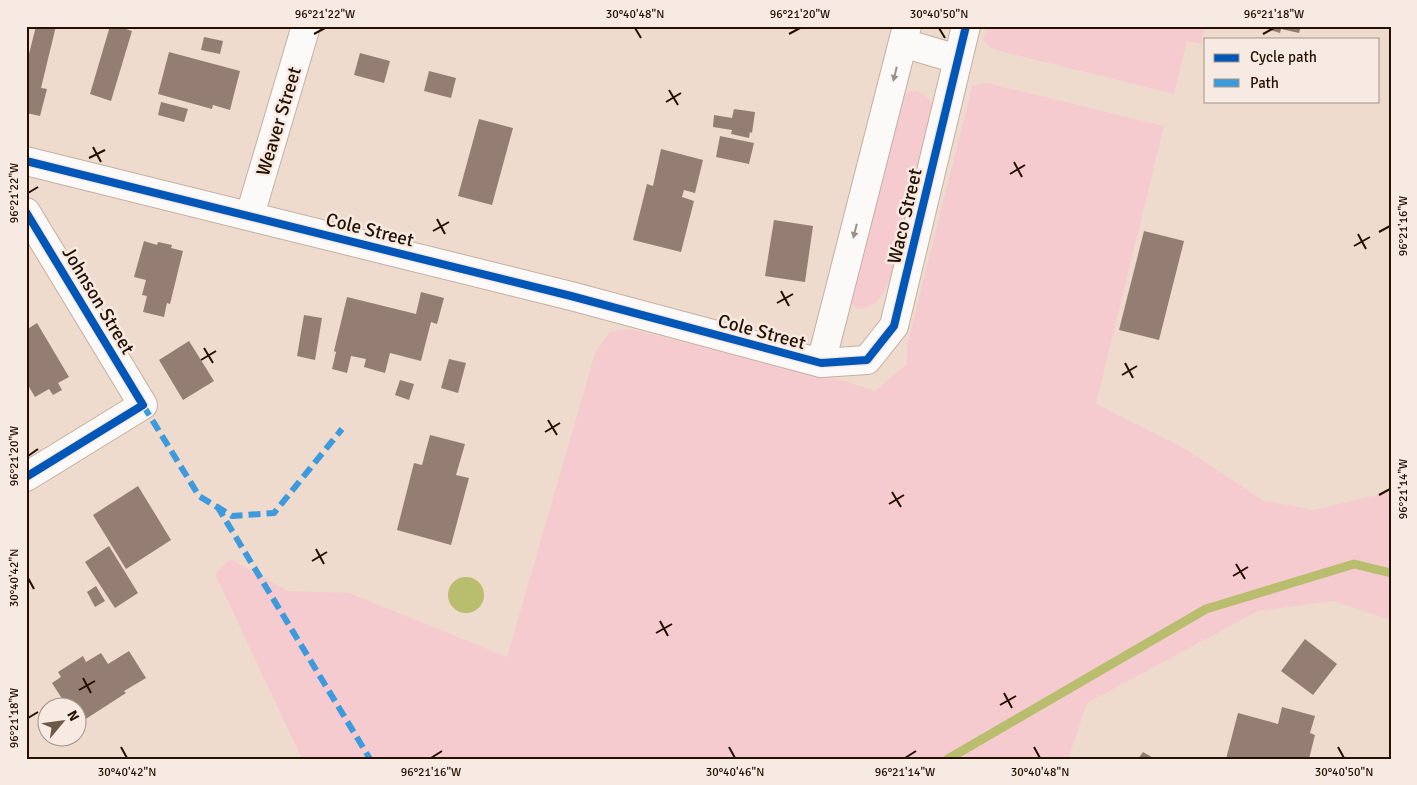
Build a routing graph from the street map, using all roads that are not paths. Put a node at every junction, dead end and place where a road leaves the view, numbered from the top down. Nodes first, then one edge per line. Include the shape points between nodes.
1 (306, 26) edge
2 (966, 26) edge
3 (905, 35) edge
4 (957, 59) junction
5 (26, 160) edge
6 (26, 212) edge
7 (250, 215) junction
8 (821, 364) junction
9 (26, 477) edge

1 - 7 street, Weaver Street
2 - 4 street, Waco Street
3 - 4 street
3 -> 8 street
4 - 8 street, Waco Street via 894,326 867,360
5 - 7 street, Cole Street
6 - 9 street, Johnson Street via 143,405
7 - 8 street, Cole Street via 572,296

